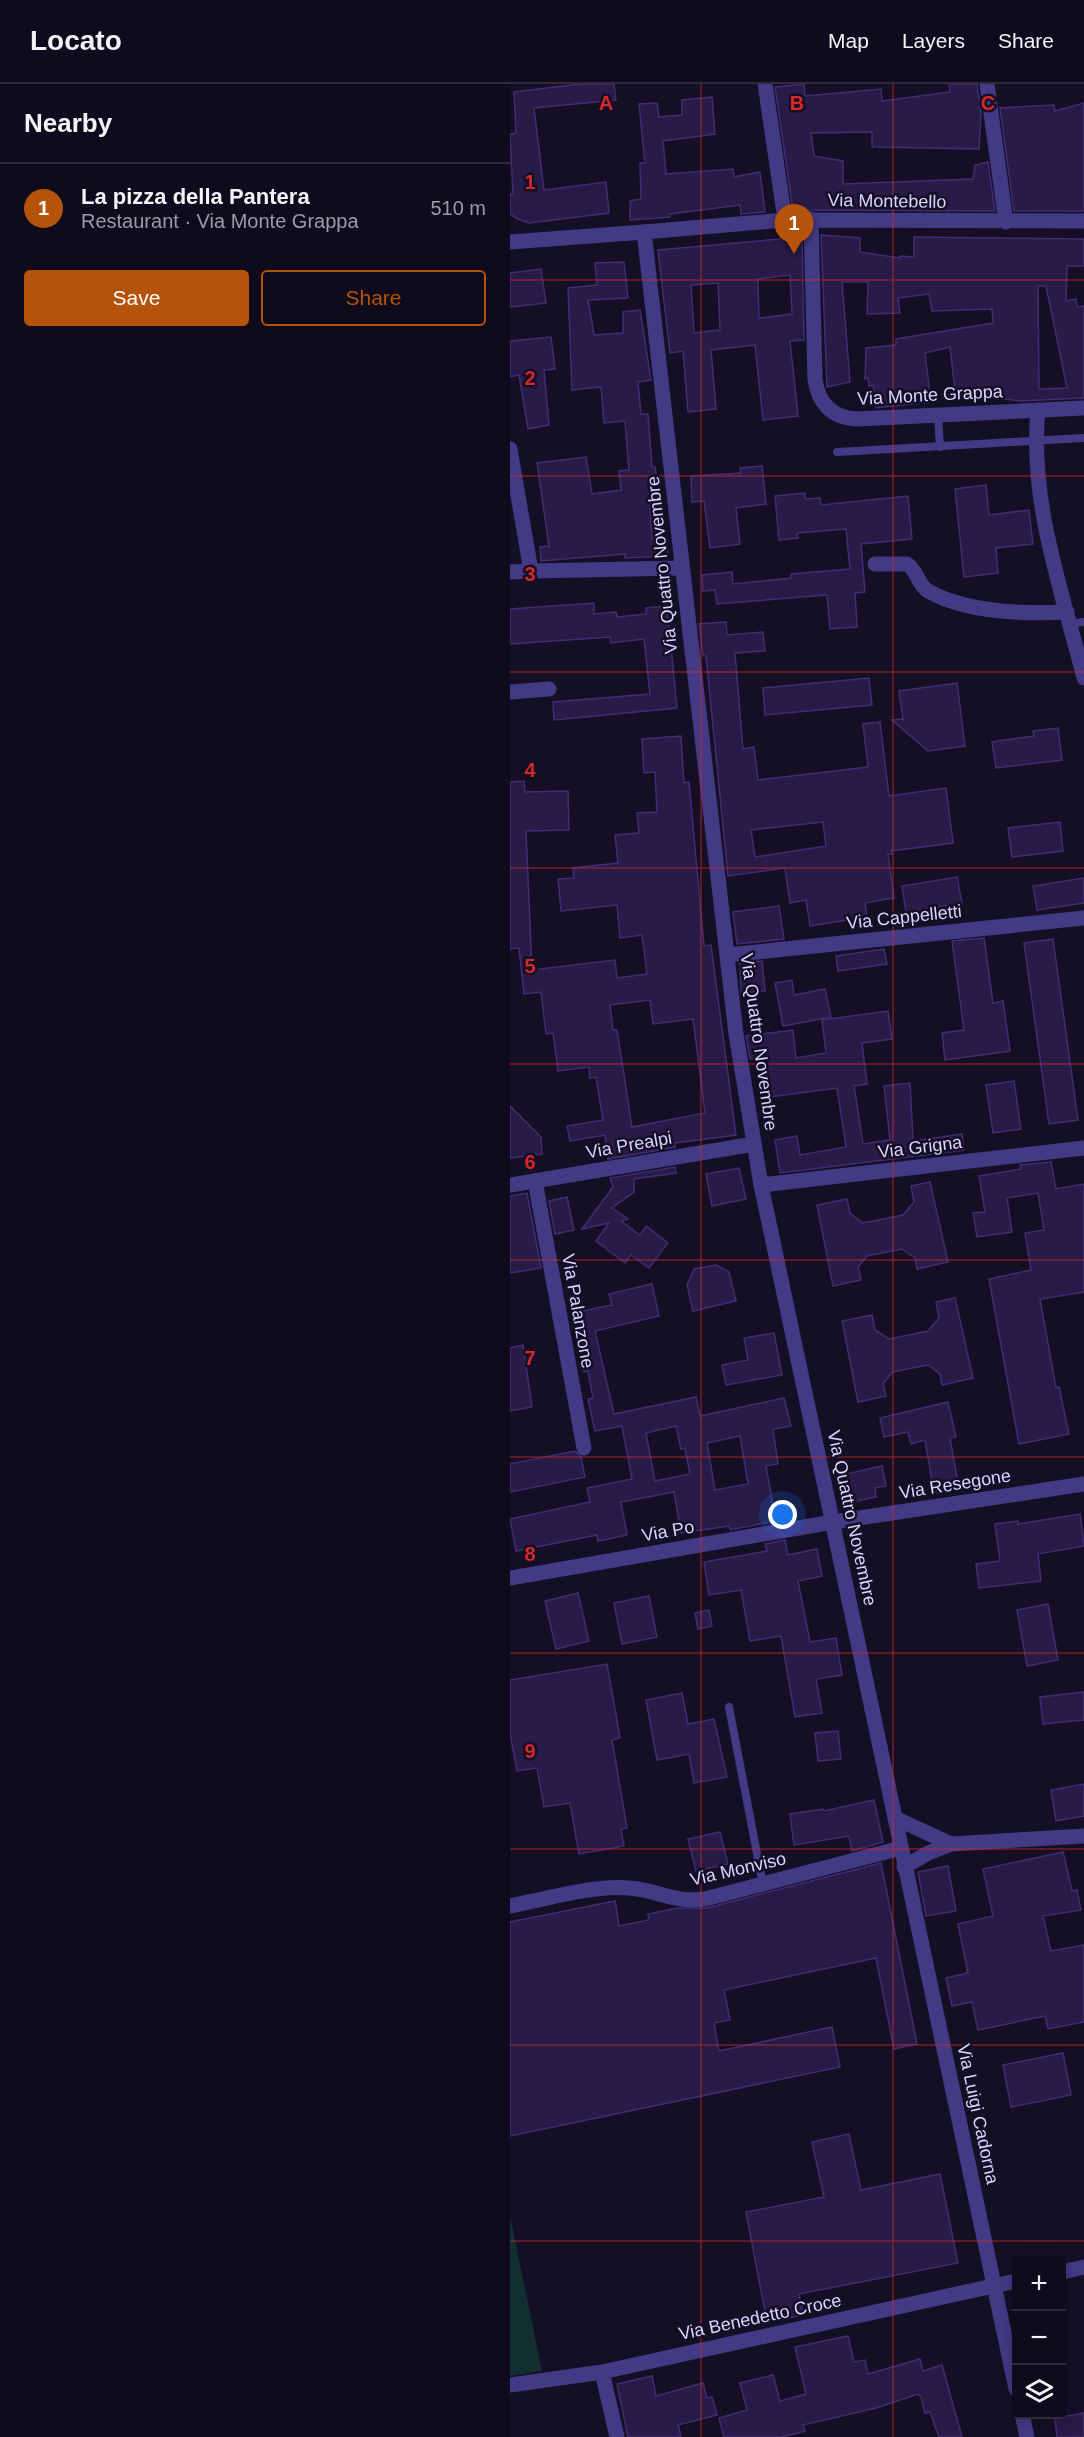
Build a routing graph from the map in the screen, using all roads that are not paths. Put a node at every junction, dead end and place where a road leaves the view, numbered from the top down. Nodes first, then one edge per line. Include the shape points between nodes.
1 (765, 84) edge
2 (987, 84) edge
3 (811, 219) junction
4 (784, 220) junction
5 (1084, 221) edge
6 (1006, 222) junction
7 (644, 232) junction
8 (510, 242) edge
9 (1084, 408) edge
10 (1038, 410) junction
11 (938, 415) junction
12 (1084, 438) edge
13 (1035, 441) junction
14 (940, 447) junction
15 (510, 449) edge
16 (837, 452) dead end
17 (875, 564) dead end
18 (682, 568) junction
19 (531, 571) junction
20 (510, 572) edge
21 (1074, 620) edge
22 (1084, 678) edge
23 (549, 689) dead end
24 (510, 692) edge
25 (1084, 918) edge
26 (727, 955) junction
27 (754, 1144) junction
28 (1084, 1148) edge
29 (535, 1181) junction
30 (510, 1185) edge
31 (761, 1185) junction
32 (584, 1448) dead end
33 (1084, 1484) edge
34 (833, 1522) junction
35 (510, 1578) edge
36 (729, 1707) dead end
37 (895, 1818) junction
38 (1084, 1836) edge
39 (951, 1844) junction
40 (901, 1848) junction
41 (904, 1867) junction
42 (763, 1885) junction
43 (510, 1906) edge
44 (1084, 2267) edge
45 (1066, 2271) edge
46 (1012, 2282) edge
47 (995, 2286) junction
48 (1012, 2366) edge
49 (602, 2372) junction
50 (510, 2385) edge
51 (1023, 2419) edge
52 (617, 2437) edge
53 (1027, 2437) edge

1 - 4 street
2 - 6 street
3 - 4 street, Via Montebello
3 - 6 street, Via Montebello
3 - 11 street, Via Monte Grappa via 815,379 824,404 838,415 852,418
4 - 7 street, Via Montebello
5 - 6 street, Via Montebello
7 - 8 street, Via Montebello
7 - 18 street, Via Quattro Novembre
9 - 10 street, Via Monte Grappa
10 - 11 street, Via Monte Grappa
10 - 13 street
11 - 14 lane
12 - 13 lane
13 - 14 lane
13 - 21 street via 1043,510
14 - 16 lane
15 - 19 street
17 - 21 street via 907,564 921,585 932,593 986,609
18 - 19 street
18 - 26 street, Via Quattro Novembre
19 - 20 street
21 - 22 street
23 - 24 street
25 - 26 street, Via Cappelletti
26 - 27 street, Via Quattro Novembre
27 - 29 street, Via Prealpi
27 - 31 street, Via Quattro Novembre
28 - 31 street, Via Grigna
29 - 30 street, Via Prealpi
29 - 32 street, Via Palanzone
31 - 34 street, Via Quattro Novembre
33 - 34 street, Via Resegone
34 - 35 street, Via Po
34 - 37 street, Via Quattro Novembre
36 - 42 lane
37 - 39 street
37 - 40 street, Via Quattro Novembre
38 - 39 street
39 - 41 street
40 - 41 street, Via Luigi Cadorna
40 - 42 street, Via Monviso
41 - 47 street, Via Luigi Cadorna
42 - 43 street, Via Monviso via 691,1900 620,1888
44 - 45 street
46 - 47 street, Via Benedetto Croce
47 - 48 street, Via Luigi Cadorna
47 - 49 street, Via Benedetto Croce
49 - 50 street, Via Benedetto Croce
49 - 52 street
51 - 53 street

